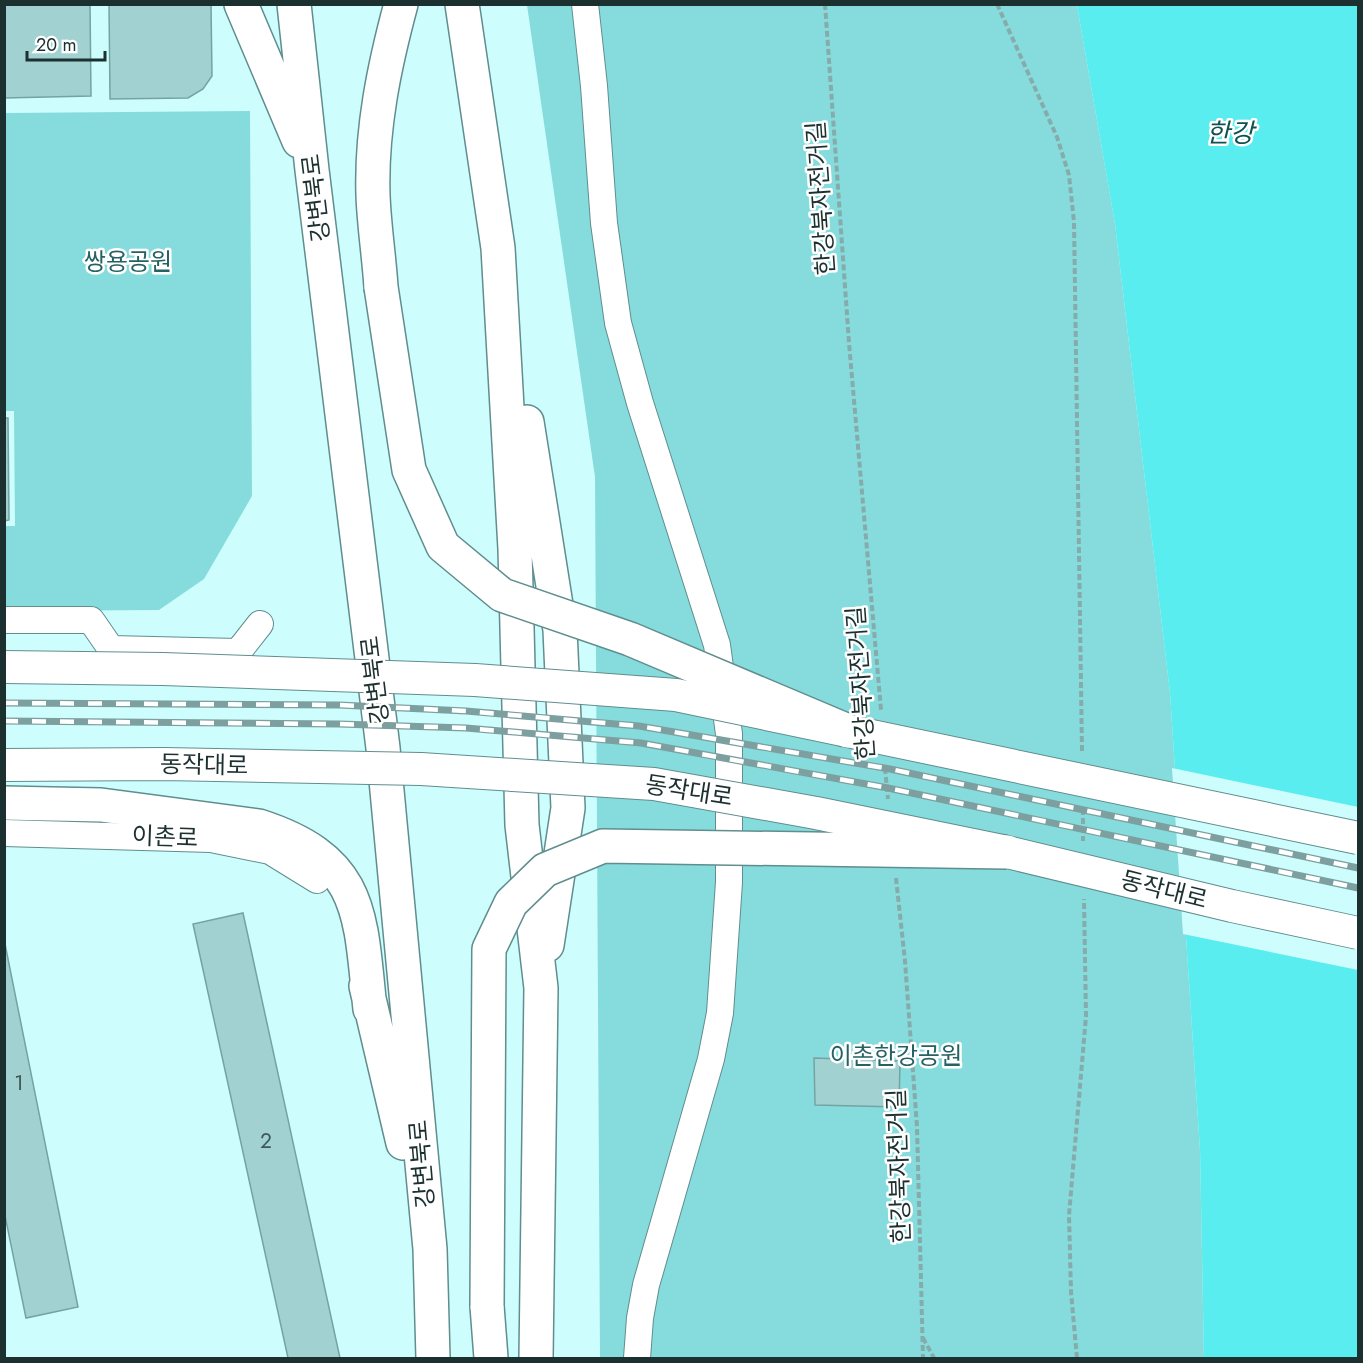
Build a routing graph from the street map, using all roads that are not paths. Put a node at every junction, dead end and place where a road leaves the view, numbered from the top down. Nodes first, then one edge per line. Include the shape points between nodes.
1 (241, 4) edge
2 (294, 4) edge
3 (401, 4) edge
4 (462, 4) edge
5 (585, 4) edge
6 (312, 170) junction
7 (498, 248) junction
8 (4, 620) edge
9 (260, 624) dead end
10 (4, 667) edge
11 (848, 731) junction
12 (4, 765) edge
13 (4, 803) edge
14 (4, 833) edge
15 (1359, 838) edge
16 (1007, 852) junction
17 (317, 880) joint
18 (1359, 933) edge
19 (541, 988) junction
20 (370, 1009) junction
21 (430, 1249) junction
22 (433, 1359) edge
23 (491, 1359) edge
24 (536, 1359) edge
25 (637, 1359) edge

1 - 6 highway
2 - 6 highway, 강변북로
3 - 11 highway, bridge via 386,58 375,133 373,196 381,287 409,470 443,546 502,595 630,639
4 - 7 highway
5 - 25 street via 604,223 618,323 717,645 729,734 729,882 720,1013 711,1059 646,1285
6 - 21 highway, 강변북로 via 383,748
7 - 19 highway via 515,549 522,825
7 - 19 highway via 560,630 568,808
8 - 9 street via 91,620 111,650 238,652
10 - 11 main road, bridge via 475,680 676,695
11 - 15 main road, bridge
12 - 16 main road, 동작대로, bridge via 422,769 654,784
13 - 20 highway via 100,805 260,826 284,834 318,854 345,883 362,926
14 - 17 street, 이촌로 via 211,839 270,851
16 - 18 main road, 동작대로, bridge
16 - 23 highway, bridge via 603,846 545,870 511,903 489,949 487,1306
17 - 20 highway via 344,915 363,968
19 - 24 highway
20 - 21 highway
21 - 22 highway, 강변북로

